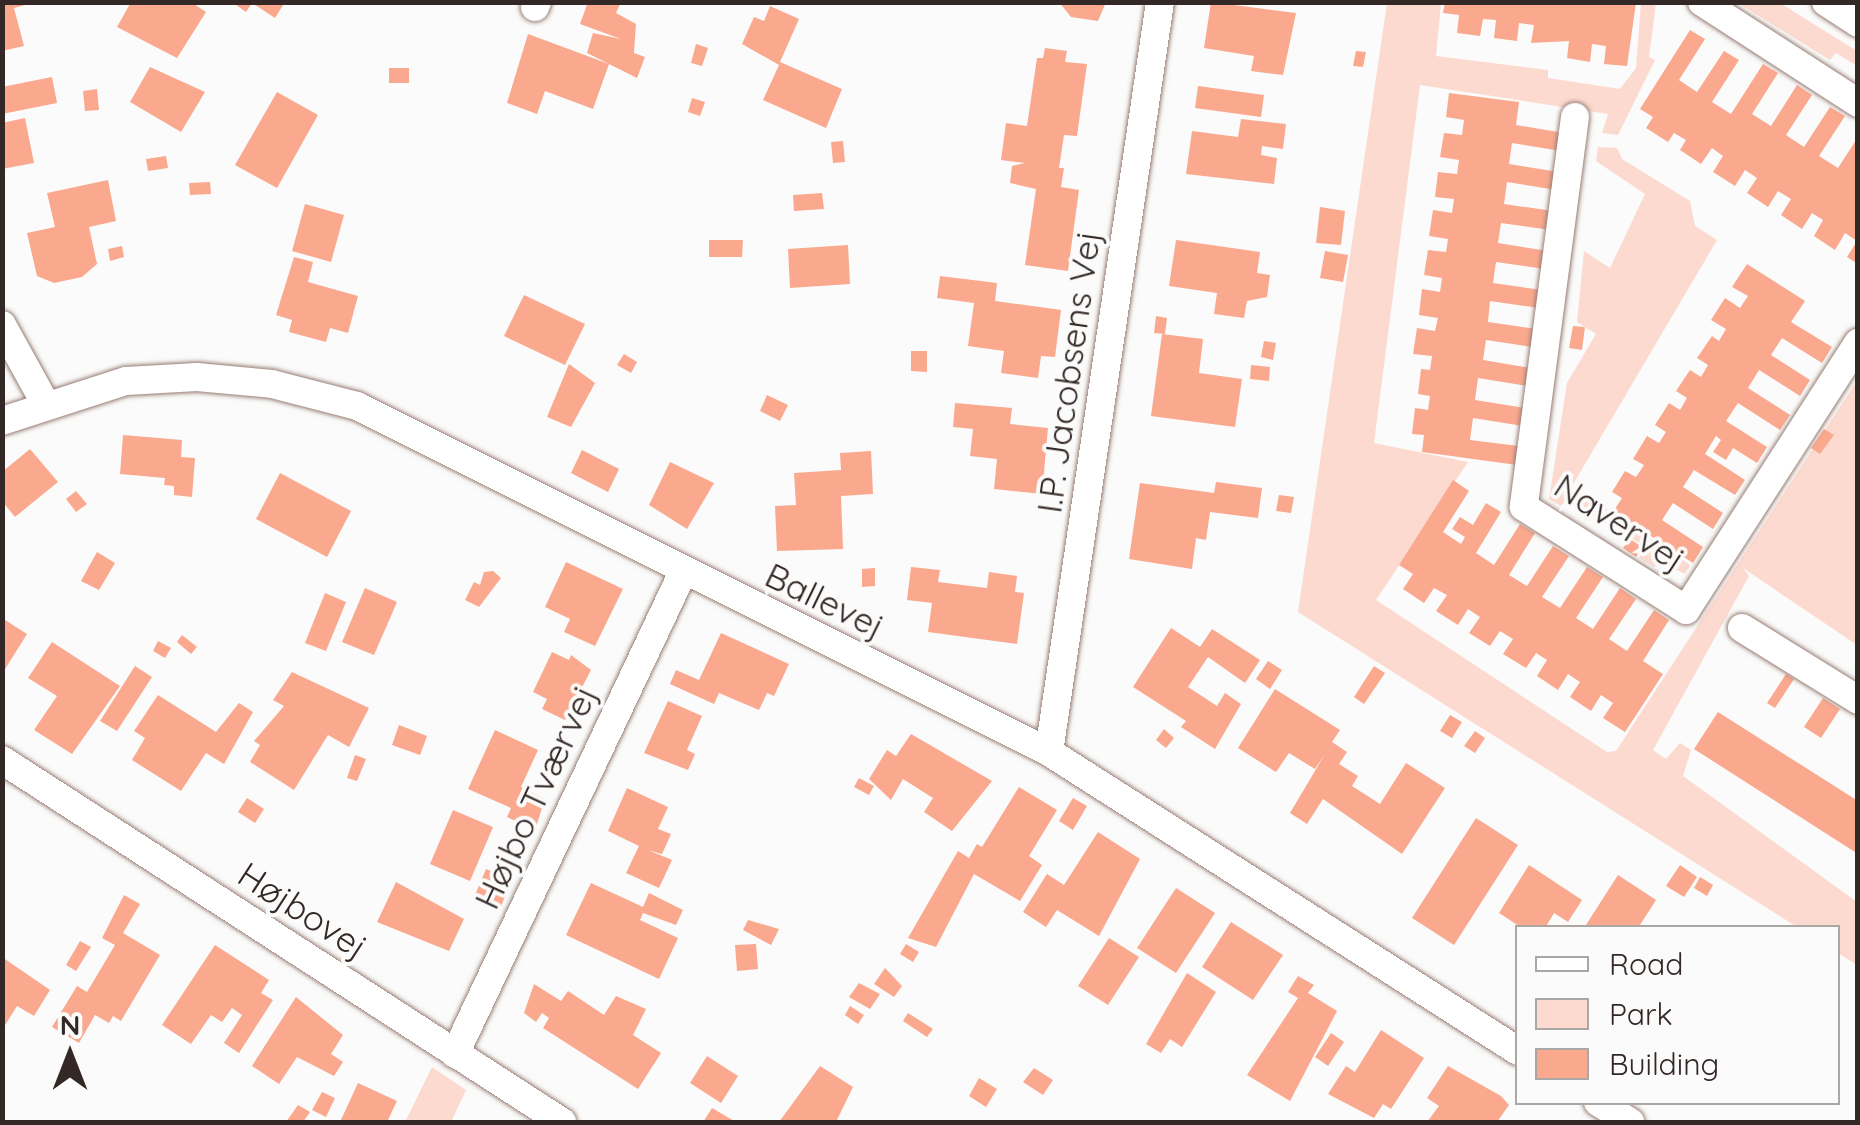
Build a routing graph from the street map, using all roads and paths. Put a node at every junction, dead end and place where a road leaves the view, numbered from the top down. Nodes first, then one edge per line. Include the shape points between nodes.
1 (1160, 2) edge
2 (1702, 2) edge
3 (1826, 2) edge
4 (1858, 23) edge
5 (1858, 103) edge
6 (1576, 118) dead end
7 (2, 324) edge
8 (1858, 343) edge
9 (45, 403) junction
10 (2, 421) edge
11 (683, 572) junction
12 (1742, 628) dead end
13 (1858, 700) edge
14 (1050, 752) junction
15 (2, 760) edge
16 (1515, 1049) edge
17 (455, 1054) junction
18 (1603, 1105) edge
19 (562, 1122) edge
20 (1630, 1122) edge

1 - 14 street, I.P. Jacobsens Vej
2 - 5 street
3 - 4 street
6 - 8 street, Navervej via 1524,507 1686,610
7 - 9 street
9 - 10 street, Ballevej
9 - 11 street, Ballevej via 126,381 198,377 272,384 357,406
11 - 14 street, Ballevej
11 - 17 street, Højbo Tværvej
12 - 13 street
14 - 16 street, Ballevej
15 - 17 street, Højbovej
17 - 19 street, Højbovej
18 - 20 street

